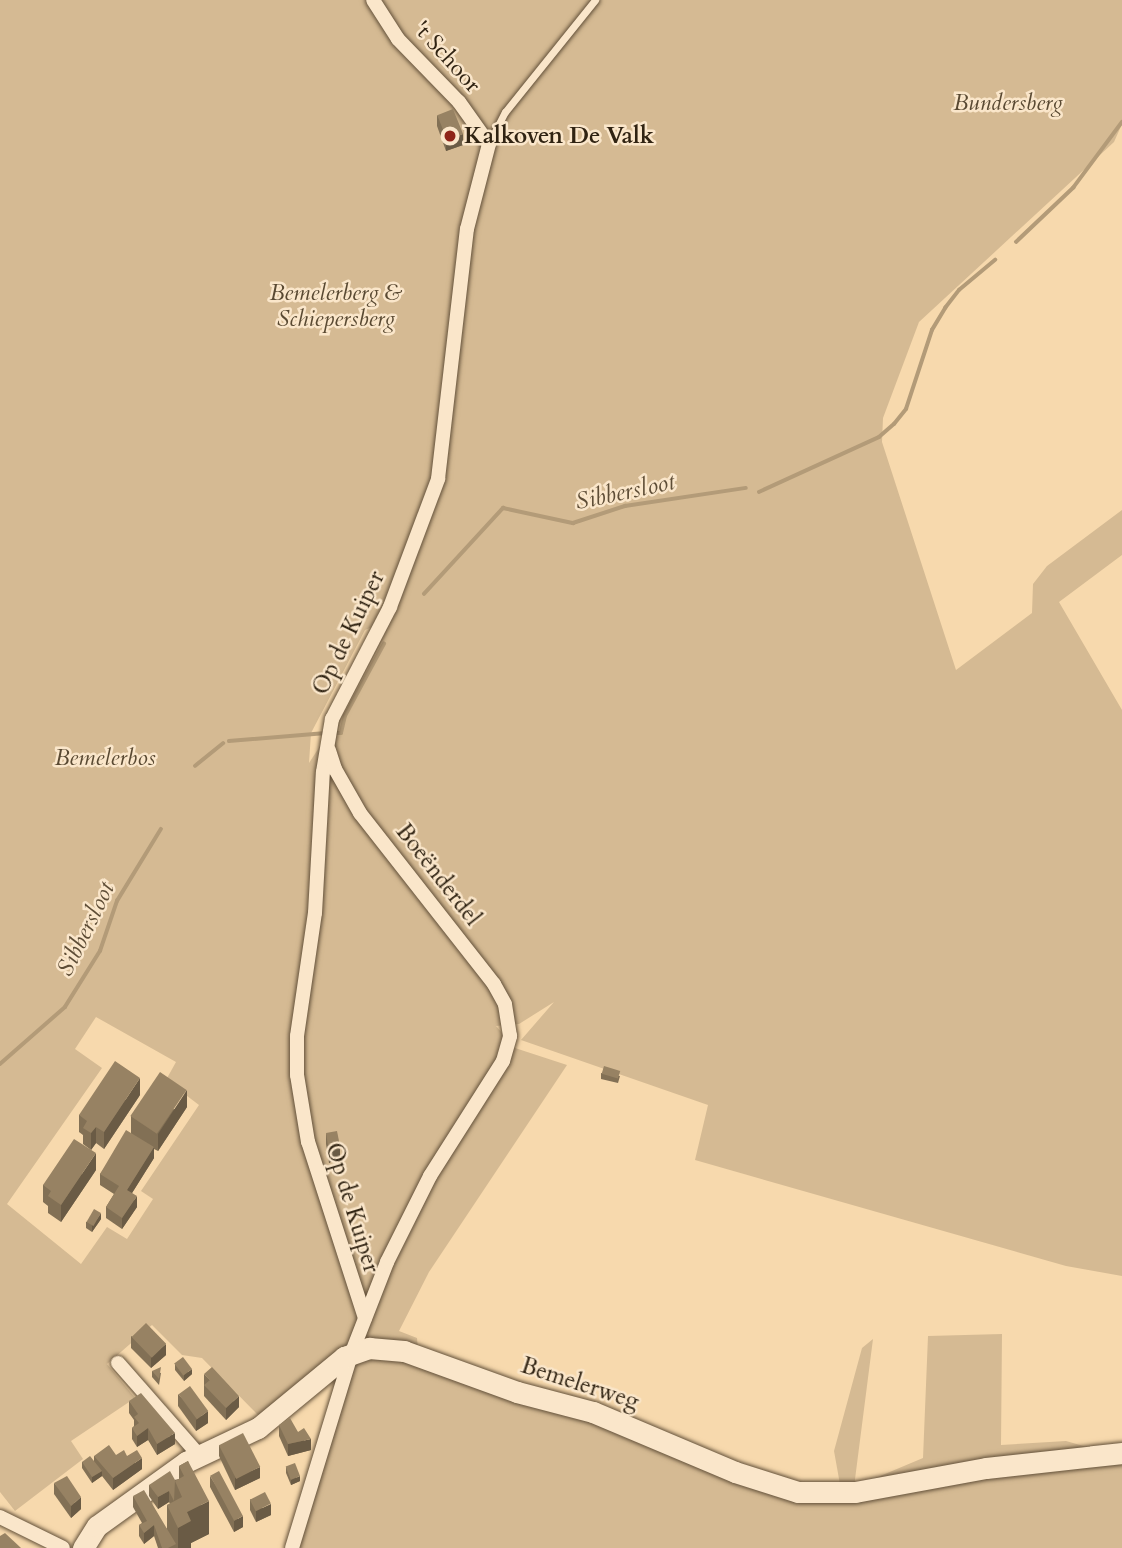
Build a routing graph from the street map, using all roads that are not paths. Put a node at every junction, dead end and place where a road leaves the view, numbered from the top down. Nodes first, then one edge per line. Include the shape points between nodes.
1 (373, 0) edge
2 (595, 0) edge
3 (489, 144) junction
4 (327, 742) junction
5 (365, 1318) junction
6 (352, 1352) junction
7 (118, 1363) dead end
8 (1122, 1453) edge
9 (198, 1454) junction
10 (0, 1517) edge
11 (63, 1548) edge
12 (83, 1548) edge
13 (292, 1548) edge

1 - 3 street, 't Schoor via 398,39 459,103
2 - 3 lane, Op de Kuiper via 505,112
3 - 4 street, Op de Kuiper via 467,229 438,479 390,607 336,709
4 - 5 street, Op de Kuiper via 297,1075 308,1142
4 - 5 street, Boeënderdel via 349,798 494,984 505,1004 510,1036 503,1061 430,1175
5 - 6 street
6 - 8 street, Bemelerweg via 369,1348 404,1351 608,1418 788,1490 809,1493 855,1492 986,1468
6 - 9 street via 271,1420
6 - 13 street
7 - 9 street
9 - 12 street via 97,1526
10 - 11 street

